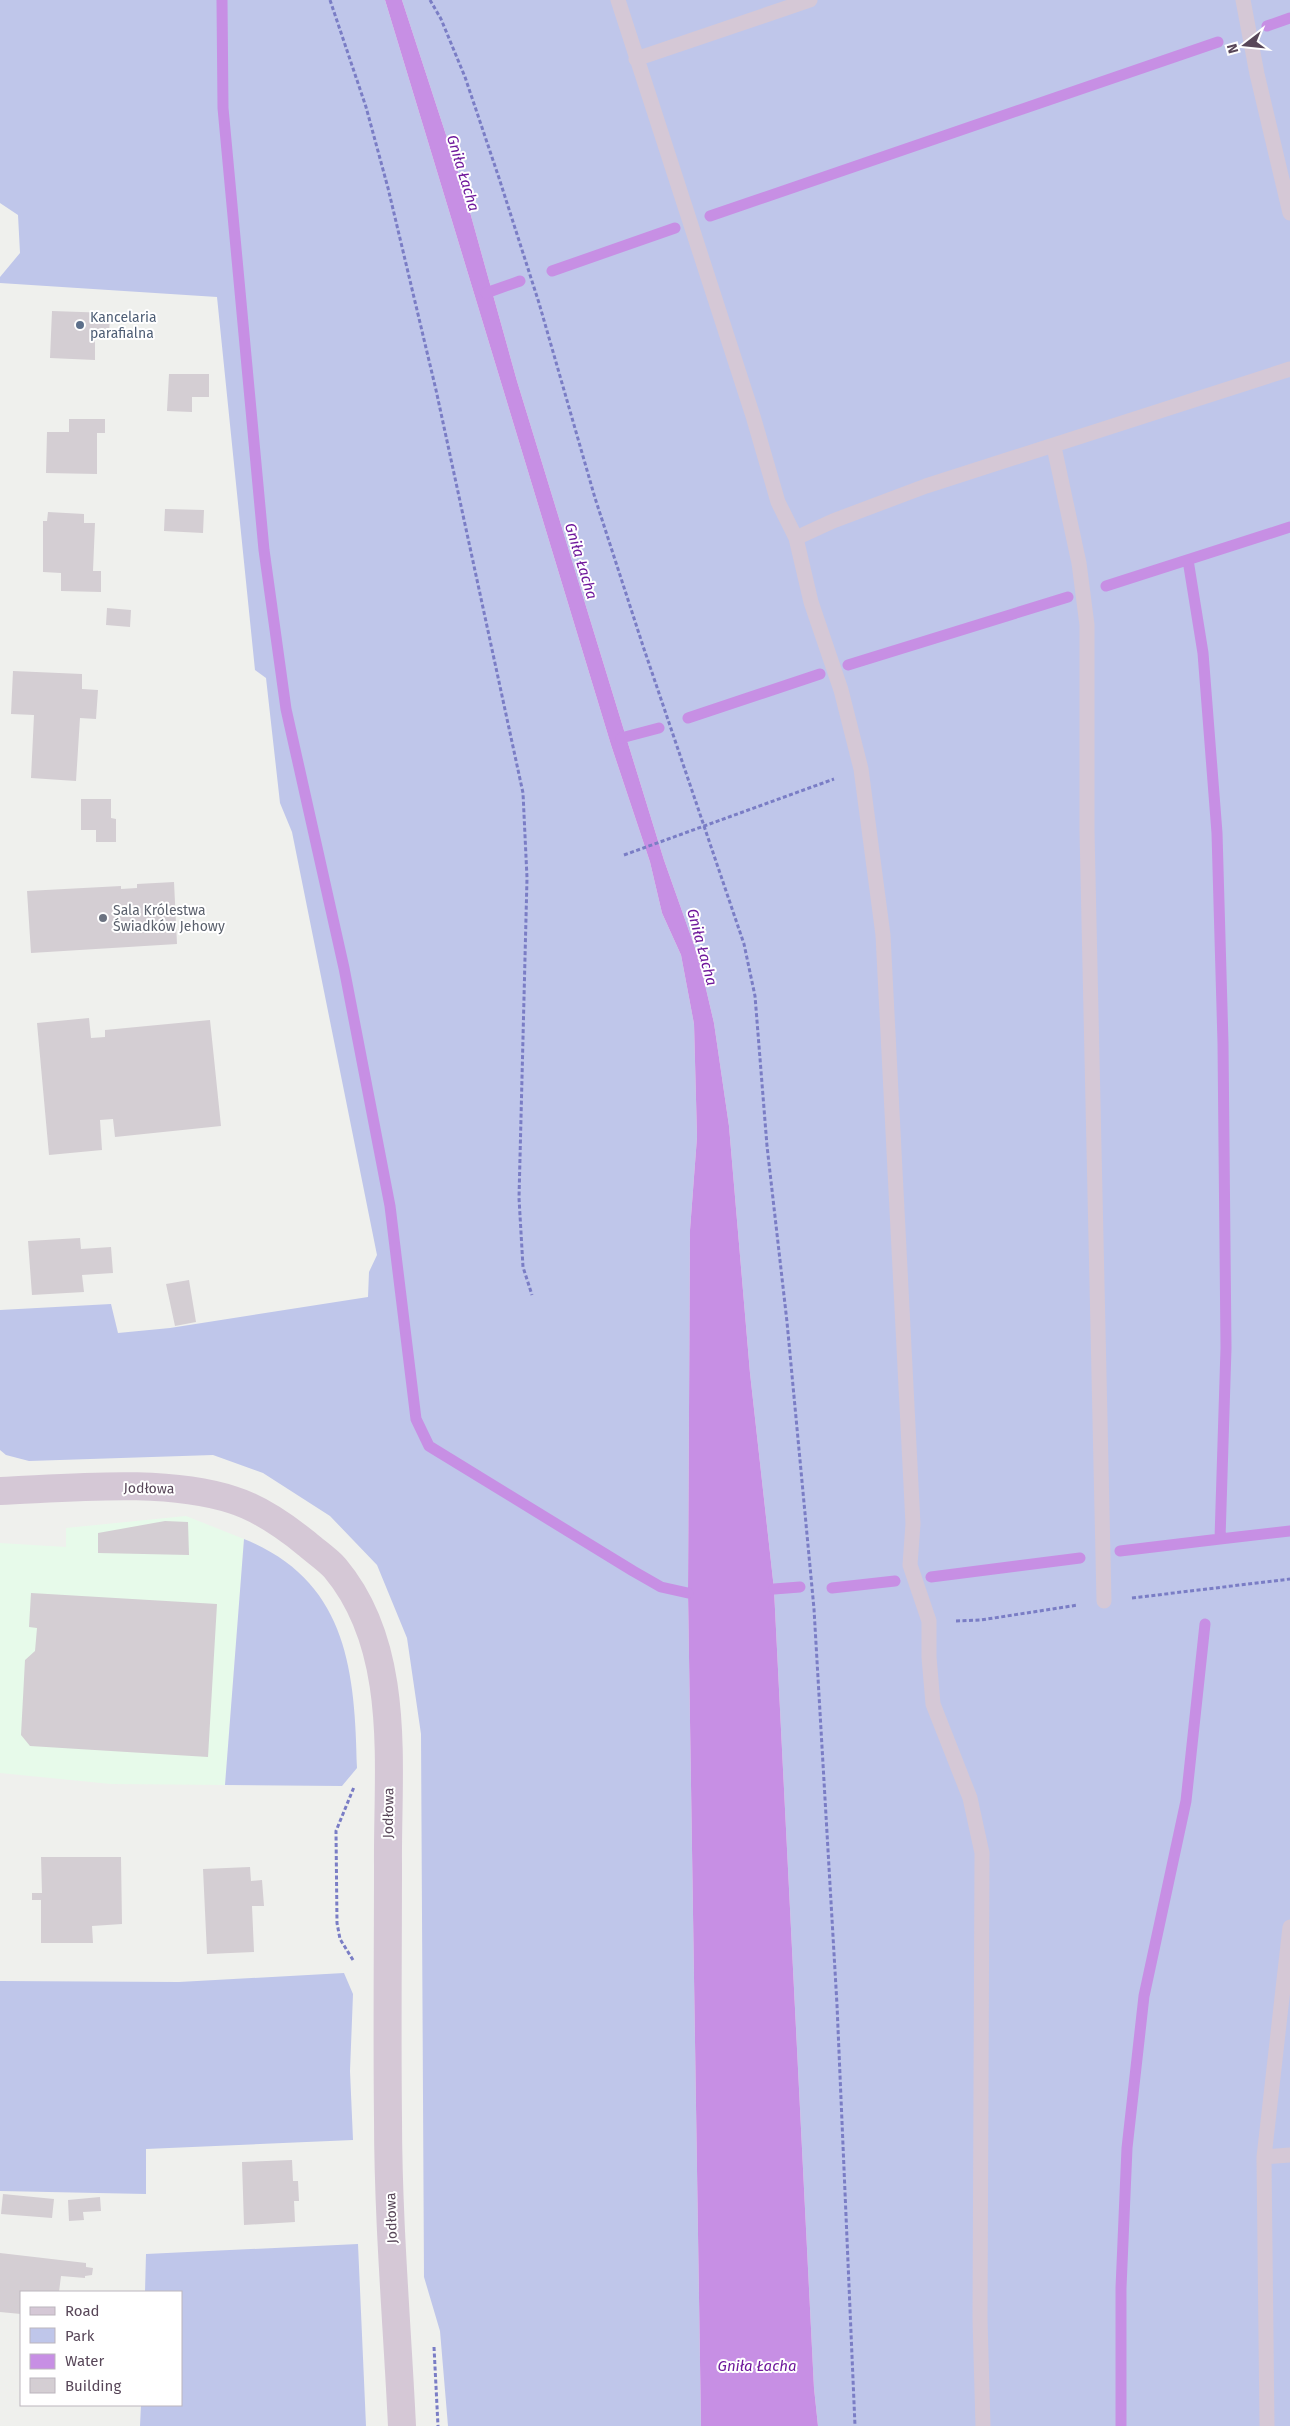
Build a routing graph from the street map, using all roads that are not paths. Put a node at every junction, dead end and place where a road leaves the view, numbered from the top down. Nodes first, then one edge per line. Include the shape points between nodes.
1 (618, 0) edge
2 (810, 0) edge
3 (1243, 0) edge
4 (636, 59) junction
5 (1290, 213) edge
6 (1290, 369) edge
7 (1054, 447) junction
8 (796, 538) junction
9 (0, 1491) edge
10 (1104, 1601) dead end
11 (1290, 1927) edge
12 (1290, 2156) edge
13 (1264, 2157) junction
14 (402, 2426) edge
15 (983, 2426) edge
16 (1267, 2426) edge

1 - 4 lane
2 - 4 lane
3 - 5 lane
4 - 8 lane via 778,502
6 - 7 lane
7 - 8 lane via 926,486
7 - 10 lane via 1079,563 1087,625 1087,831
8 - 15 lane via 811,602 840,690 861,769 883,935 913,1524 910,1565 929,1621 933,1704 970,1798 982,1853 980,2319
9 - 14 street, Jodłowa via 152,1487 195,1490 236,1501 290,1530 334,1567 360,1607 377,1652 386,1709 390,2218
11 - 13 lane
12 - 13 lane
13 - 16 lane

